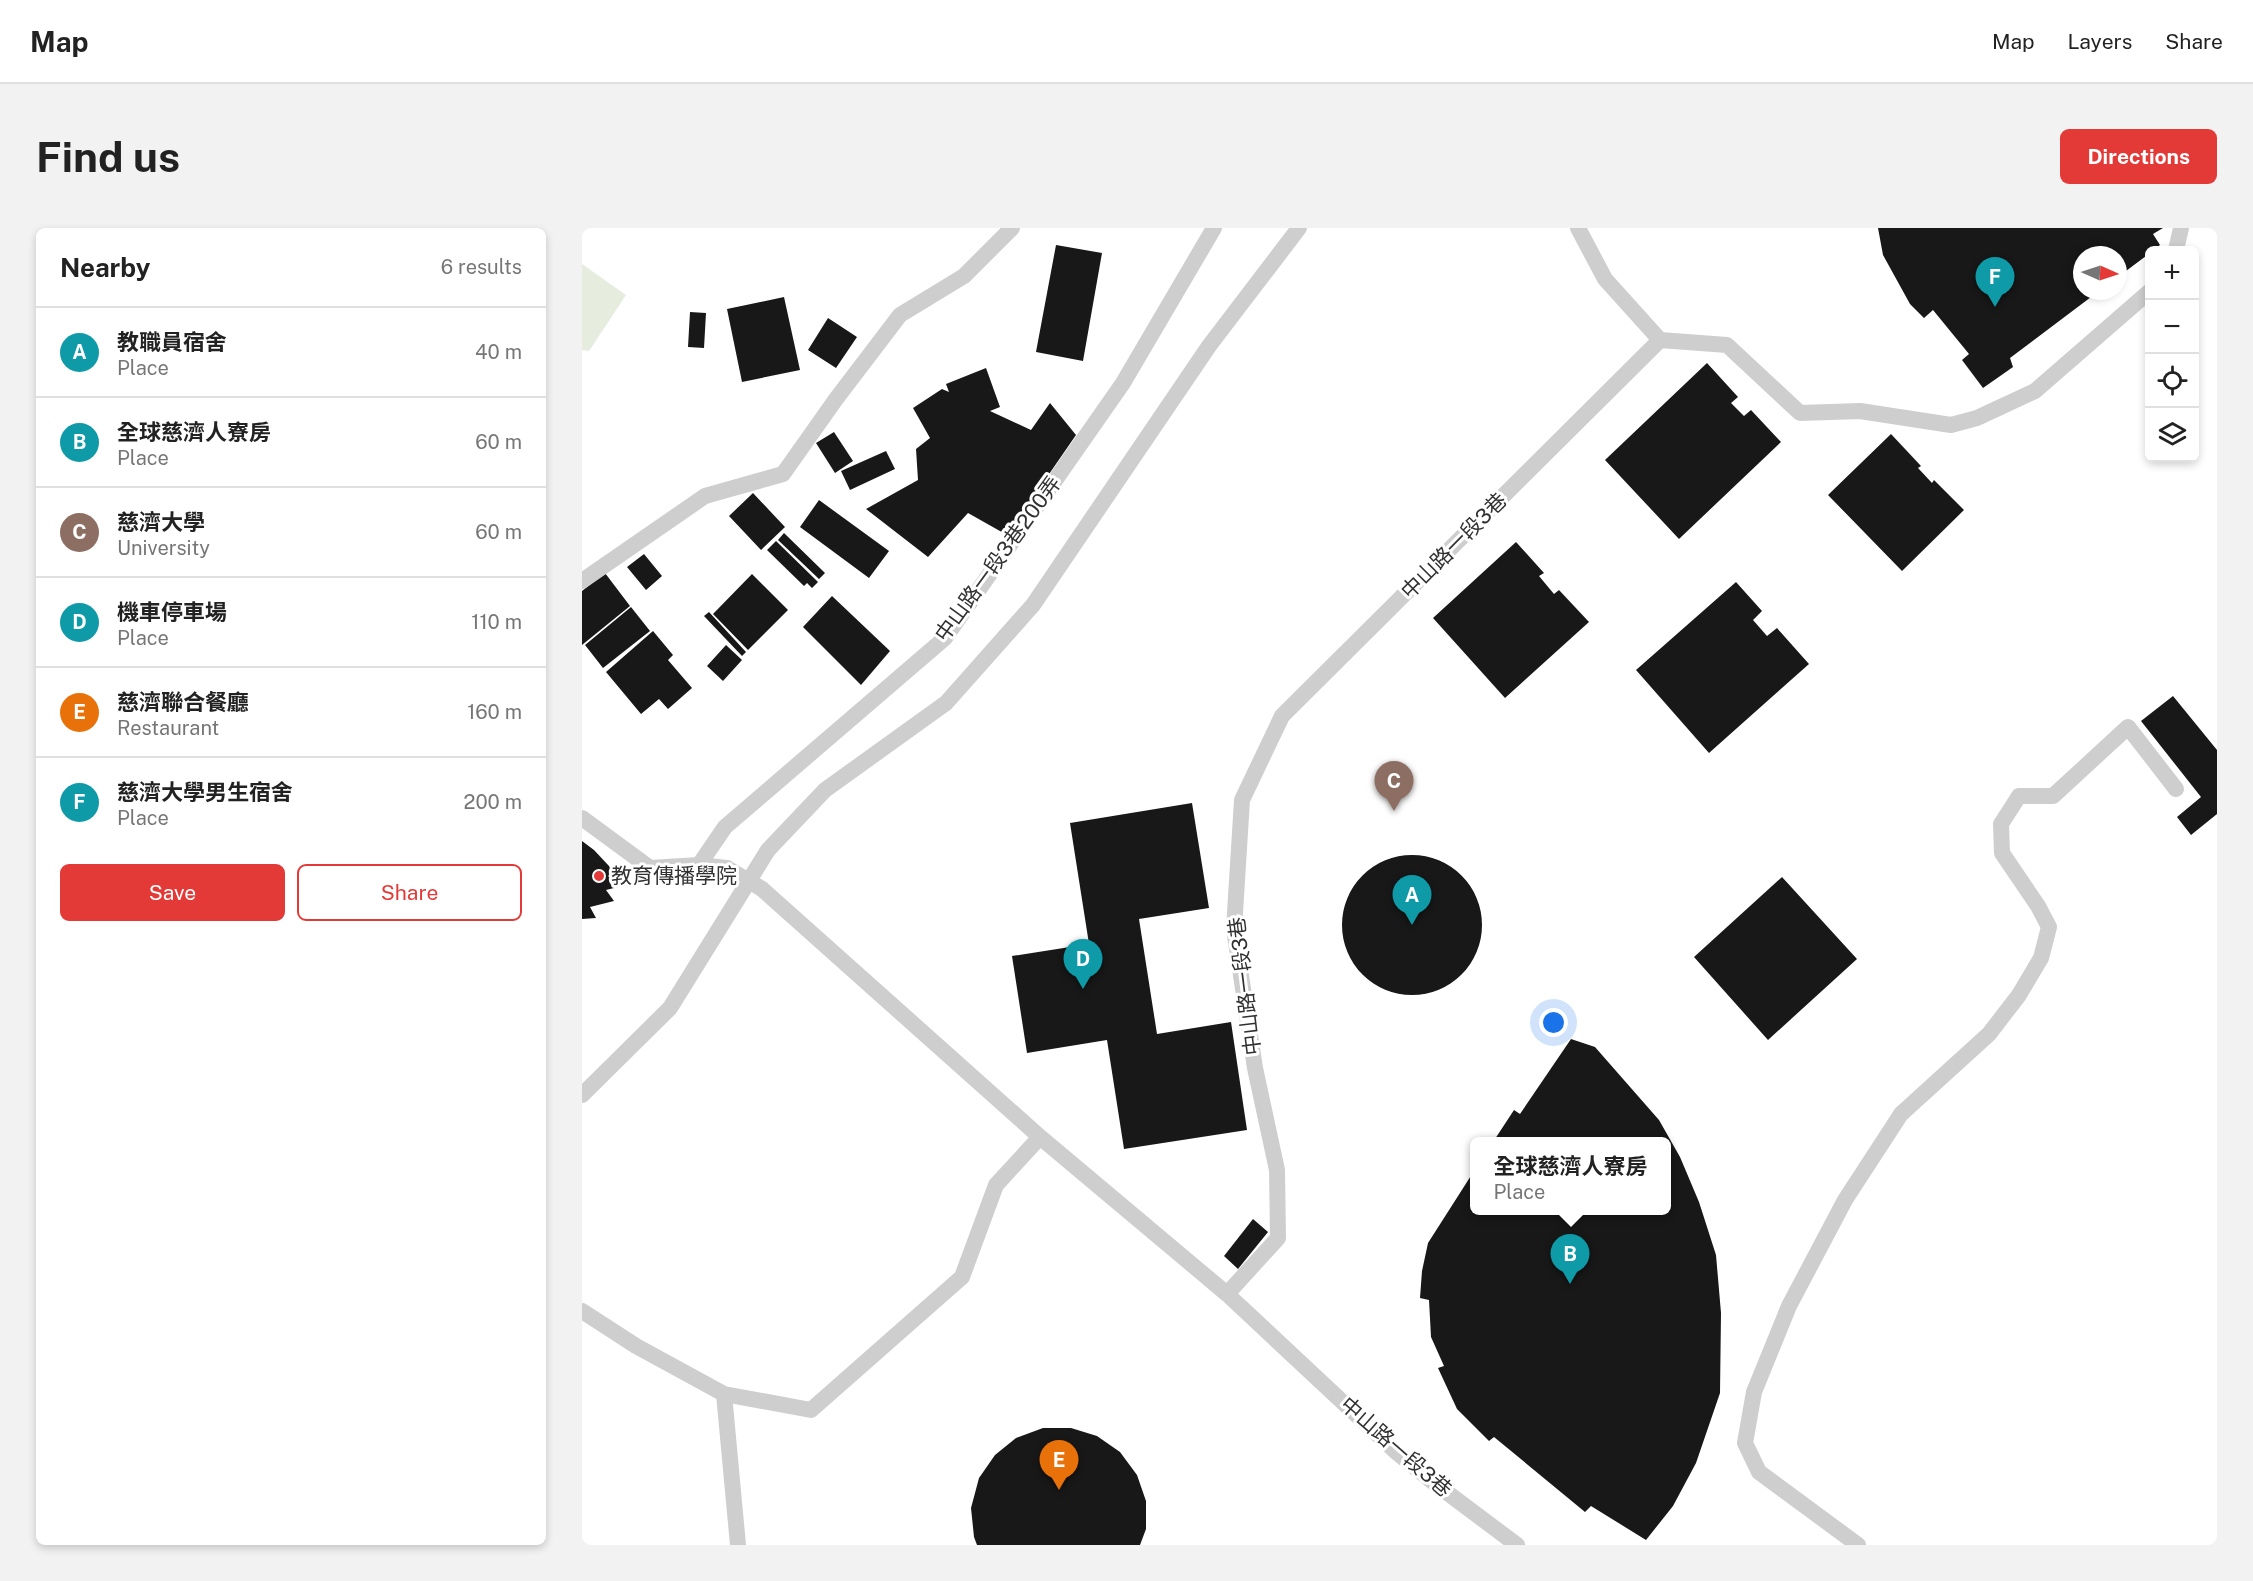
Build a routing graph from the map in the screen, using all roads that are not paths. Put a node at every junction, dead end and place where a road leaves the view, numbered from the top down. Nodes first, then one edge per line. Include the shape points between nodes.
1 (1012, 228) edge
2 (1214, 228) edge
3 (1299, 228) edge
4 (1578, 228) edge
5 (2181, 228) edge
6 (2177, 246) edge
7 (2145, 295) edge
8 (1660, 340) junction
9 (582, 581) edge
10 (2176, 789) dead end
11 (582, 818) edge
12 (699, 865) junction
13 (582, 1095) edge
14 (1040, 1137) junction
15 (1227, 1294) junction
16 (582, 1311) edge
17 (724, 1394) junction
18 (738, 1545) edge
19 (1517, 1545) edge
20 (1858, 1545) edge

1 - 9 lane via 964,276 900,315 783,474 705,496
2 - 12 lane, 中山路一段3巷200弄 via 1123,383 945,638 725,827
3 - 13 lane via 1209,346 1034,605 946,703 825,790 768,850 670,1008
4 - 8 lane via 1605,279
5 - 6 lane
7 - 8 lane via 2035,391 1977,418 1951,425 1860,411 1800,413 1727,345
8 - 15 lane, 中山路一段3巷 via 1282,716 1242,800 1234,929 1255,1068 1277,1170 1278,1238
10 - 20 lane via 2128,727 2053,796 2019,796 2001,824 2002,853 2049,927 2041,958 1989,1034 1901,1114 1845,1200 1789,1306 1755,1392 1745,1443 1759,1472
11 - 12 lane via 650,868
12 - 14 lane, 中山路一段3巷, bridge via 727,868 762,889
14 - 15 lane, 中山路一段3巷
14 - 17 lane via 996,1185 962,1277 811,1410
15 - 19 lane, 中山路一段3巷 via 1395,1451
16 - 17 lane
17 - 18 lane

